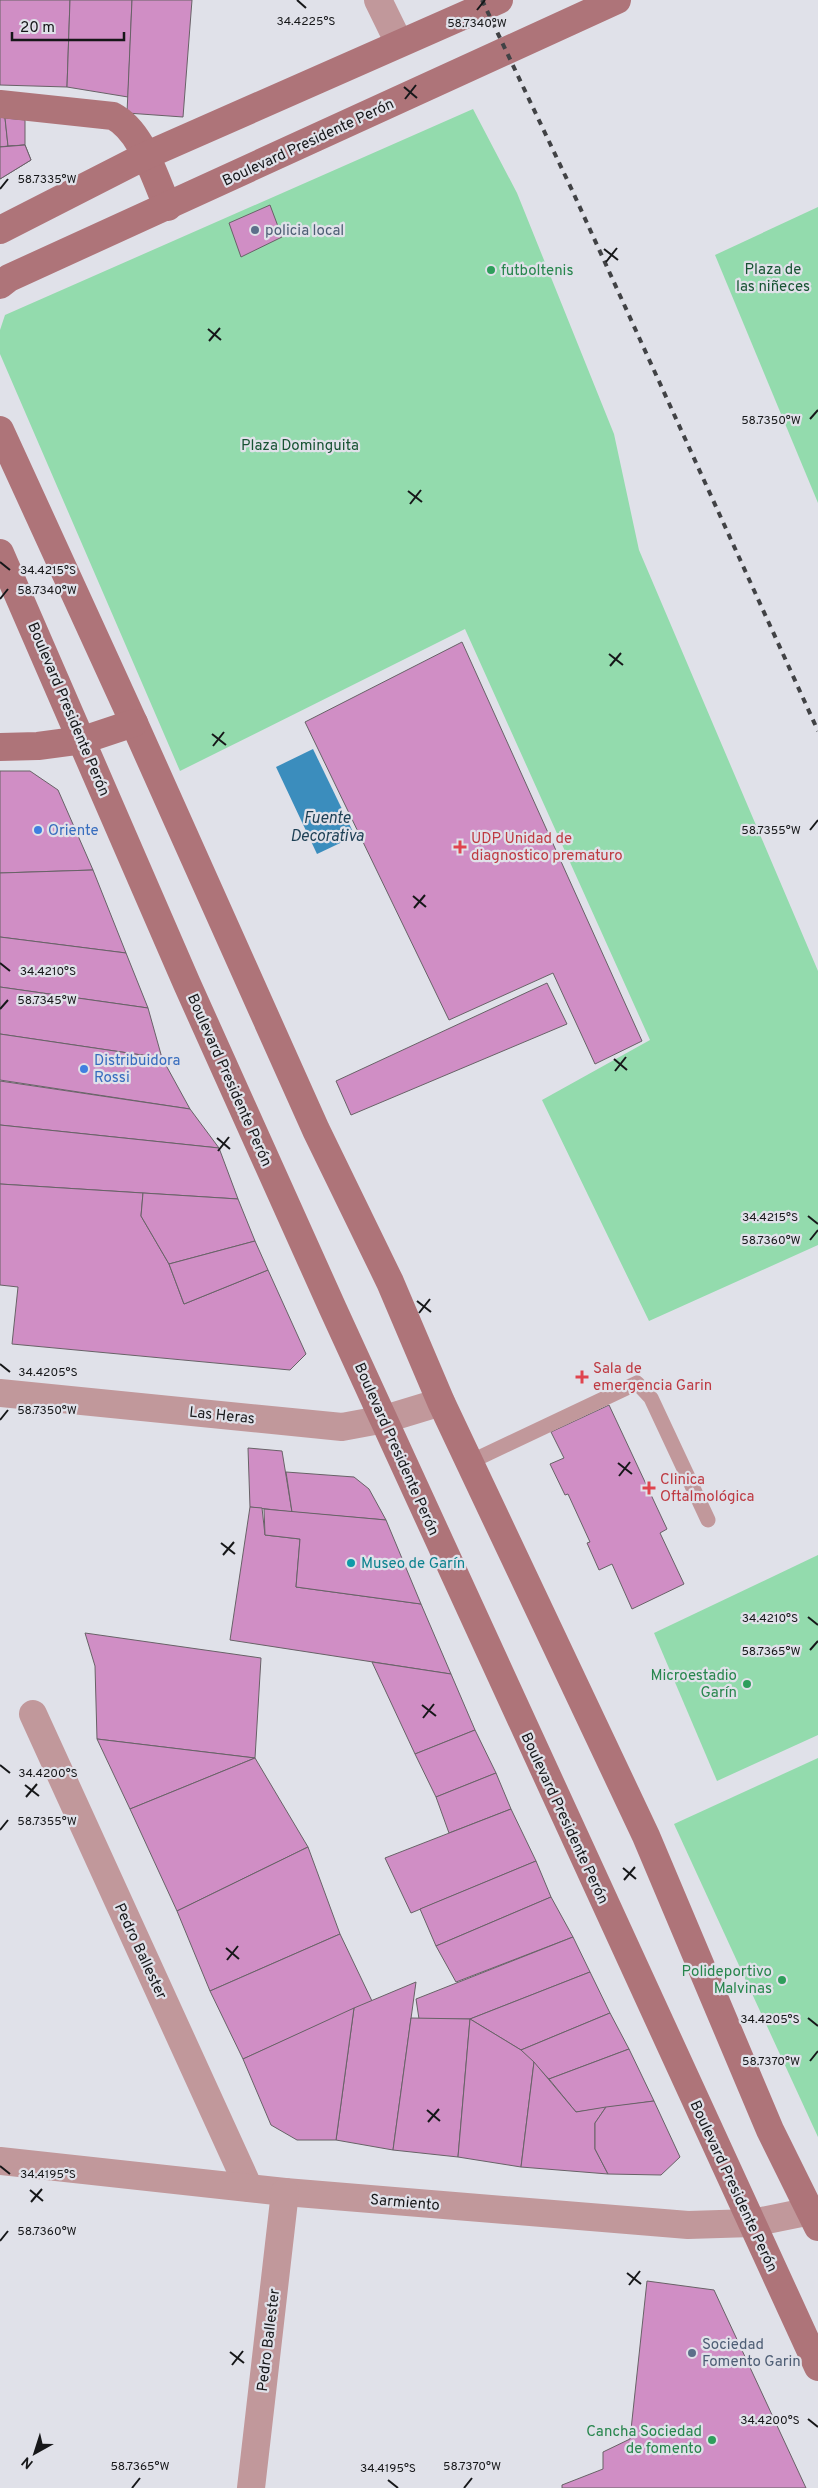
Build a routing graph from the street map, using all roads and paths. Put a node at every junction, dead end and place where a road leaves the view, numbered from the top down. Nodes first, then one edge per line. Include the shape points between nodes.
1 (378, 0) edge
2 (499, 0) edge
3 (610, 2) edge
4 (399, 44) junction
5 (0, 104) edge
6 (145, 156) junction
7 (168, 207) junction
8 (0, 230) edge
9 (0, 285) edge
10 (0, 430) edge
11 (0, 553) edge
12 (134, 723) junction
13 (82, 740) junction
14 (0, 747) edge
15 (0, 1393) edge
16 (441, 1402) junction
17 (385, 1419) junction
18 (470, 1462) junction
19 (708, 1520) dead end
20 (33, 1714) dead end
21 (0, 2162) edge
22 (249, 2188) junction
23 (285, 2192) junction
24 (814, 2219) edge
25 (752, 2223) junction
26 (818, 2367) edge
27 (251, 2488) edge

1 - 4 street
2 - 4 street
3 - 7 street, Boulevard Presidente Perón
4 - 6 street
5 - 6 street via 113,116 125,122
6 - 7 street
6 - 8 street
7 - 9 street, Boulevard Presidente Perón via 9,278
10 - 12 street
11 - 13 street, Boulevard Presidente Perón
12 - 13 street
12 - 16 street via 316,1130 390,1282
13 - 14 street
13 - 17 street, Boulevard Presidente Perón via 191,993
15 - 17 street, Las Heras via 342,1427
16 - 17 street, Las Heras
16 - 18 street
17 - 25 street, Boulevard Presidente Perón via 424,1511
18 - 19 lane via 638,1383 651,1398
18 - 24 street via 646,1836 770,2130
20 - 22 street, Pedro Ballester
21 - 22 street, Sarmiento
22 - 23 street, Sarmiento
23 - 25 street, Sarmiento via 688,2225
23 - 27 street, Pedro Ballester
24 - 25 street, Sarmiento
25 - 26 street, Boulevard Presidente Perón

